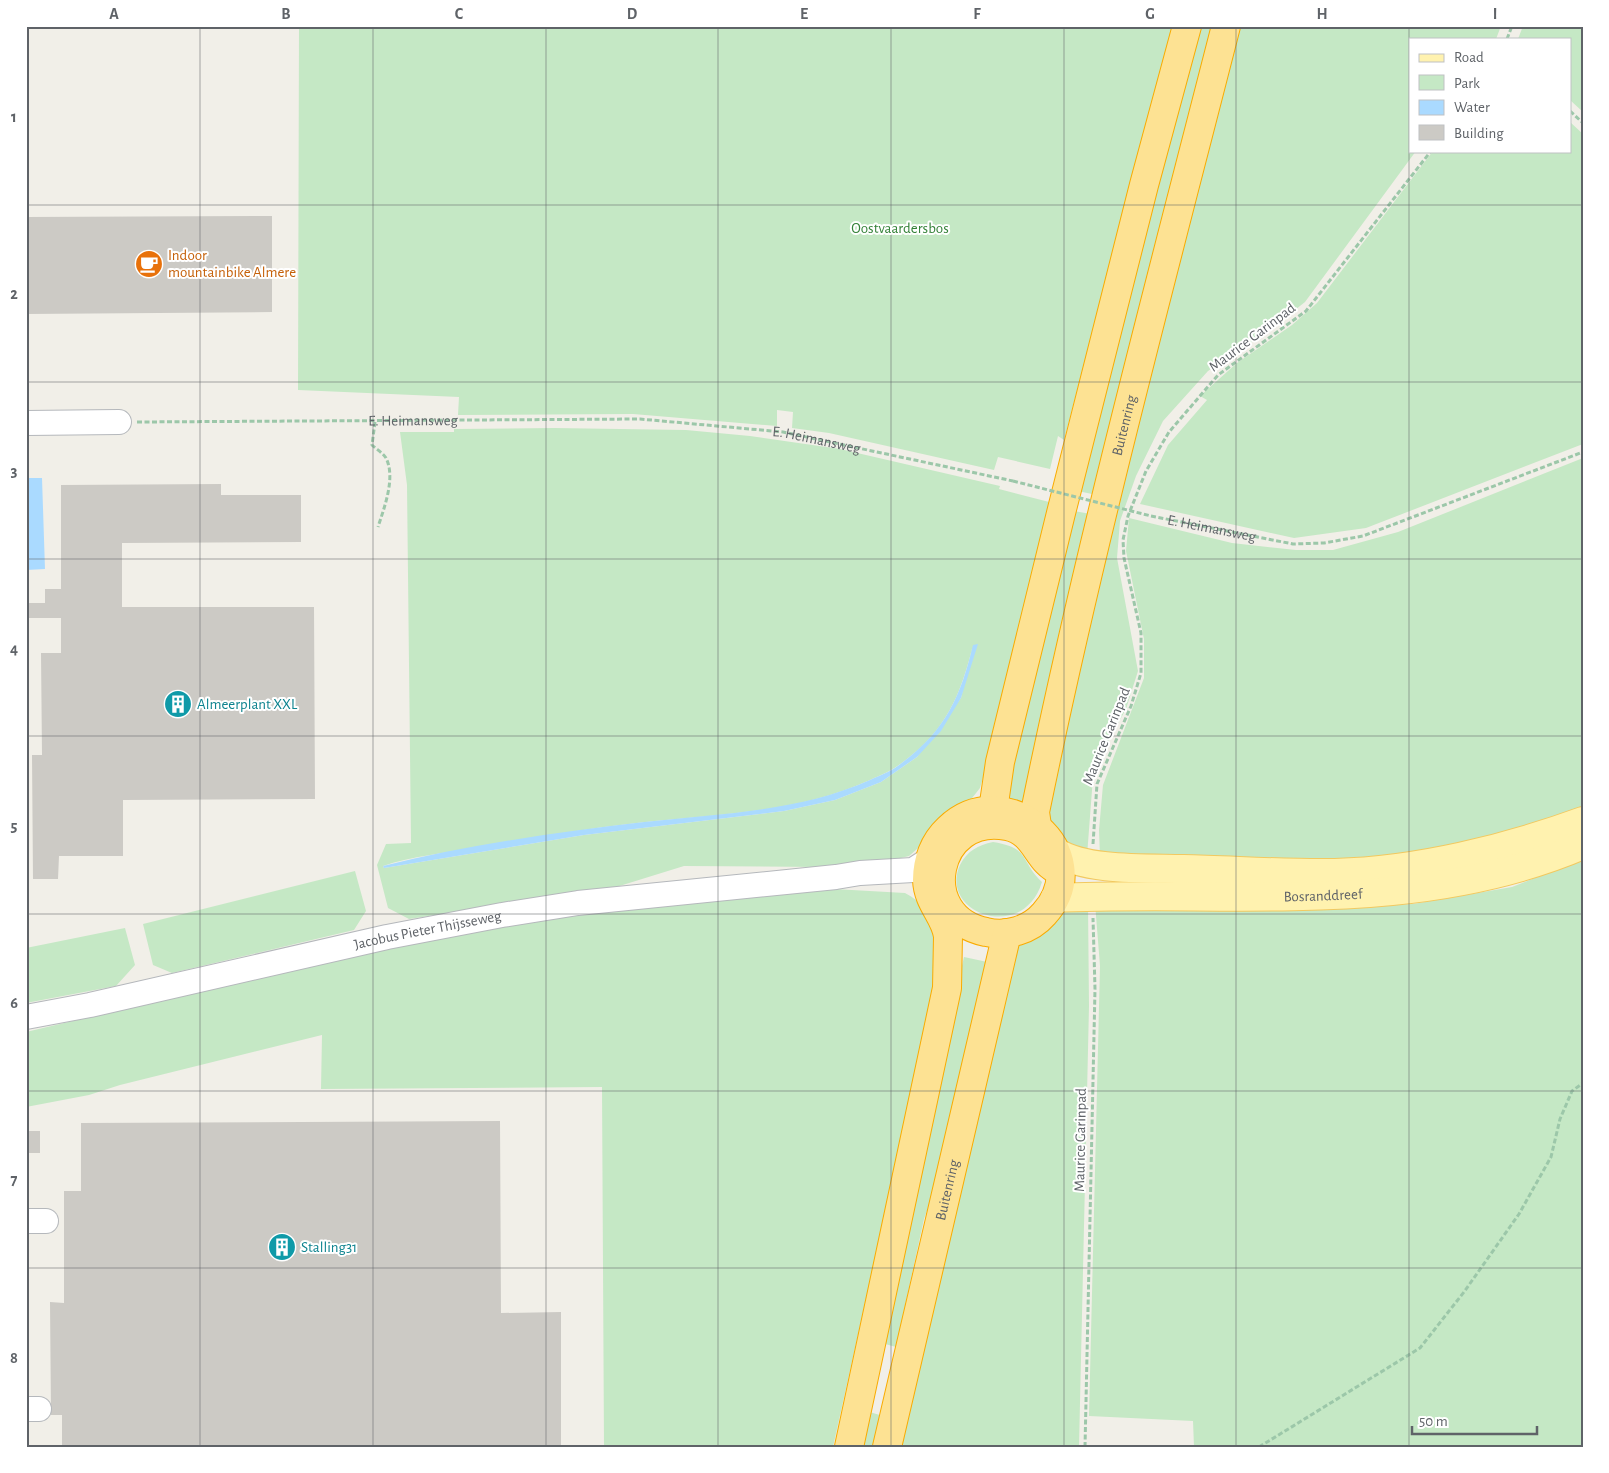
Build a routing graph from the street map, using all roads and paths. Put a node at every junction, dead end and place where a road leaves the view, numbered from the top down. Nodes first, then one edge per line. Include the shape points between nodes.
1 (1187, 26) edge
2 (1226, 26) edge
3 (1512, 26) edge
4 (1508, 38) edge
5 (1572, 113) edge
6 (1583, 123) edge
7 (1430, 152) edge
8 (119, 422) joint
9 (375, 422) junction
10 (26, 423) edge
11 (1583, 452) edge
12 (378, 527) dead end
13 (984, 816) junction
14 (1583, 821) edge
15 (1037, 826) junction
16 (1583, 845) edge
17 (930, 859) junction
18 (1058, 861) junction
19 (1103, 865) junction
20 (836, 877) junction
21 (935, 891) junction
22 (1092, 896) junction
23 (1055, 898) junction
24 (952, 922) junction
25 (1007, 933) junction
26 (26, 1017) edge
27 (1583, 1083) edge
28 (849, 1447) edge
29 (887, 1447) edge
30 (1085, 1447) edge
31 (1259, 1447) edge

1 - 13 highway
2 - 15 highway, Buitenring via 1074,628 1035,812
3 - 4 path
5 - 6 path
7 - 19 path, Maurice Garinpad via 1306,311 1218,375 1169,432 1146,471 1128,516 1123,540 1141,633 1141,673 1131,706 1097,784
8 - 9 path, E. Heimansweg
8 - 10 street
9 - 11 path, E. Heimansweg, bridge via 640,419 782,432 1013,482 1151,516 1293,544 1364,536
9 - 12 path via 372,445 387,460 389,473 388,492
13 - 15 highway via 1020,816
13 - 17 highway via 960,820 944,833
13 - 18 highway via 998,825 1022,832 1035,843 1047,864
13 - 21 highway via 958,838 948,852
14 - 19 main road, Bosranddreef via 1499,849 1393,868 1336,873
15 - 18 highway via 1048,838
16 - 22 main road, Bosranddreef via 1494,875 1398,892 1341,896
17 - 20 street, Jacobus Pieter Thijsseweg via 913,870 860,872
17 - 21 highway
18 - 19 main road, Bosranddreef via 1092,872
18 - 23 highway
20 - 21 street, Jacobus Pieter Thijsseweg
20 - 26 street, Jacobus Pieter Thijsseweg via 502,915 387,937
21 - 24 highway via 934,907
22 - 23 main road, Bosranddreef
22 - 30 path, Maurice Garinpad via 1095,999
23 - 25 highway via 1035,922
24 - 25 highway via 982,932
24 - 28 highway via 960,939 948,977
25 - 29 highway, Buitenring
27 - 31 path via 1572,1092 1560,1119 1551,1157 1519,1214 1420,1348

